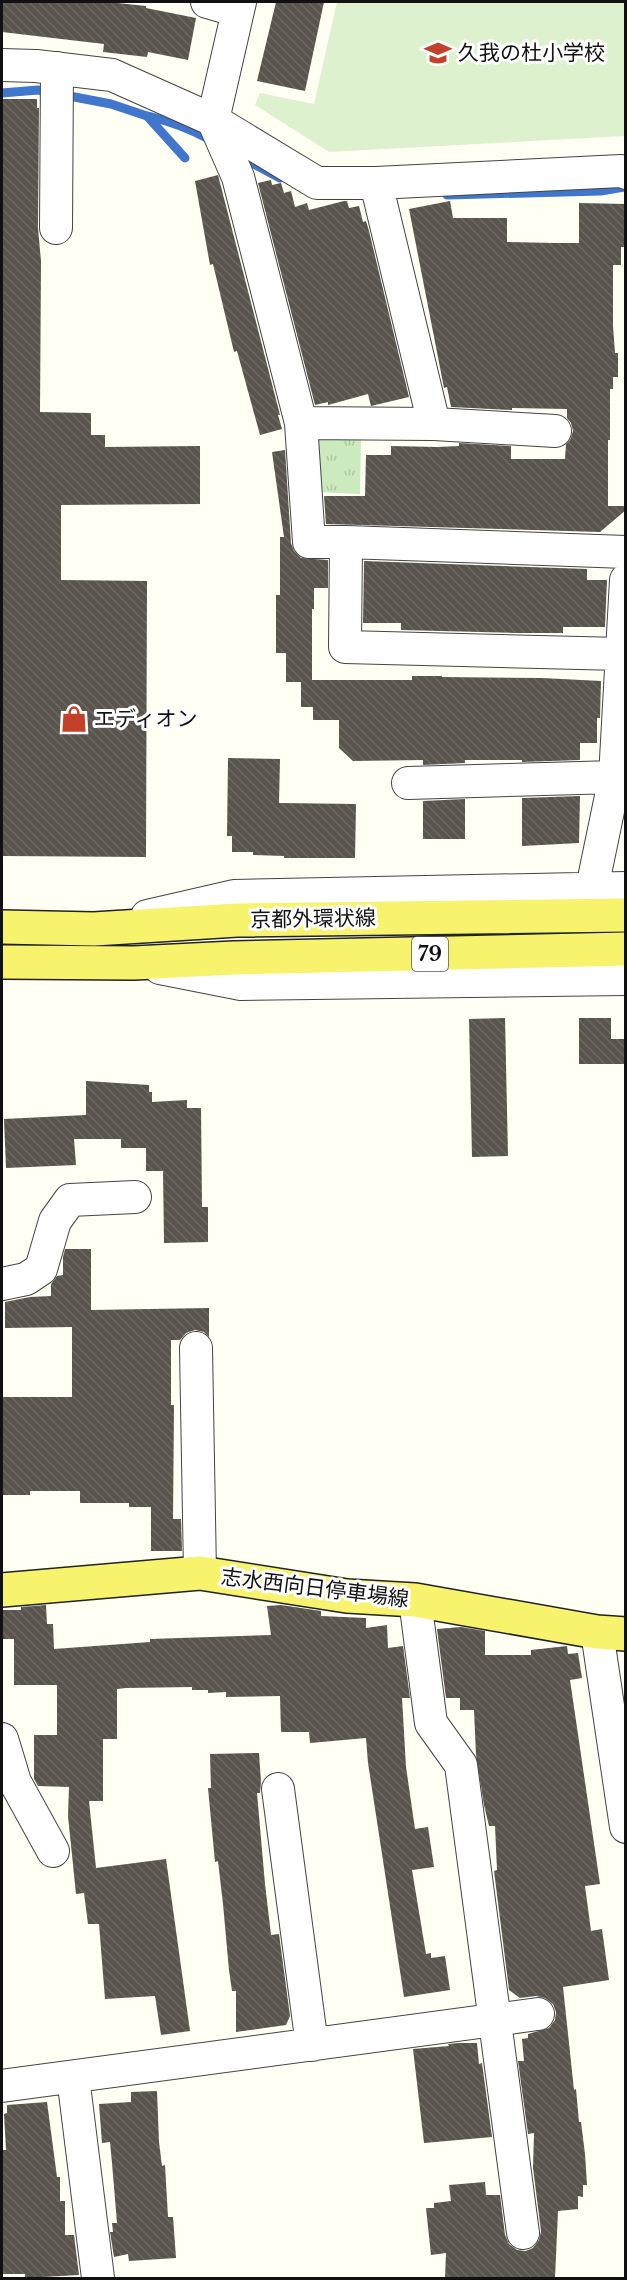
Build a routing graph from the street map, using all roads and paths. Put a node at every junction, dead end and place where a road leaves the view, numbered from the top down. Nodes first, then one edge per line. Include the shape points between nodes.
1 (207, 2) edge
2 (239, 6) edge
3 (2, 65) edge
4 (56, 85) junction
5 (222, 141) junction
6 (626, 173) edge
7 (379, 193) junction
8 (56, 228) dead end
9 (301, 423) junction
10 (434, 424) junction
11 (555, 431) dead end
12 (346, 542) junction
13 (626, 552) edge
14 (626, 580) edge
15 (621, 654) junction
16 (615, 777) junction
17 (408, 783) dead end
18 (592, 888) junction
19 (626, 888) edge
20 (626, 915) edge
21 (2, 927) edge
22 (94, 929) junction
23 (626, 950) edge
24 (2, 962) edge
25 (134, 963) junction
26 (626, 979) edge
27 (135, 1197) dead end
28 (2, 1284) edge
29 (196, 1348) dead end
30 (200, 1573) junction
31 (2, 1590) edge
32 (415, 1600) junction
33 (611, 1633) edge
34 (2, 1739) edge
35 (278, 1789) dead end
36 (626, 1827) edge
37 (53, 1851) dead end
38 (538, 2014) dead end
39 (495, 2020) junction
40 (312, 2045) junction
41 (73, 2077) junction
42 (2, 2086) edge
43 (523, 2233) dead end
44 (98, 2278) edge

1 - 2 street
2 - 5 street
3 - 4 street
4 - 5 street via 112,75
4 - 8 street
5 - 7 street via 317,183
5 - 9 street via 238,177
6 - 7 street
7 - 10 street
9 - 10 street
9 - 12 street via 309,542
10 - 11 street
12 - 13 street
12 - 15 street via 345,646
14 - 15 street
15 - 16 street
16 - 17 street
16 - 18 street
18 - 19 street
18 - 22 street via 234,896
20 - 22 main road, 京都外環状線 / 79 via 237,920
21 - 22 main road, 京都外環状線 / 79
23 - 25 main road, 京都外環状線 / 79
24 - 25 main road, 京都外環状線 / 79
25 - 26 street via 241,984
27 - 28 street via 70,1200 55,1221 41,1269 26,1279
29 - 30 street
30 - 31 main road, 志水西向日停車場線
30 - 32 main road, 志水西向日停車場線 via 348,1596
32 - 33 main road, 志水西向日停車場線
32 - 39 street via 431,1723 461,1765
33 - 36 street
34 - 37 street via 15,1782
35 - 40 street
38 - 39 street
39 - 40 street
39 - 43 street
40 - 41 street
41 - 42 street
41 - 44 street

